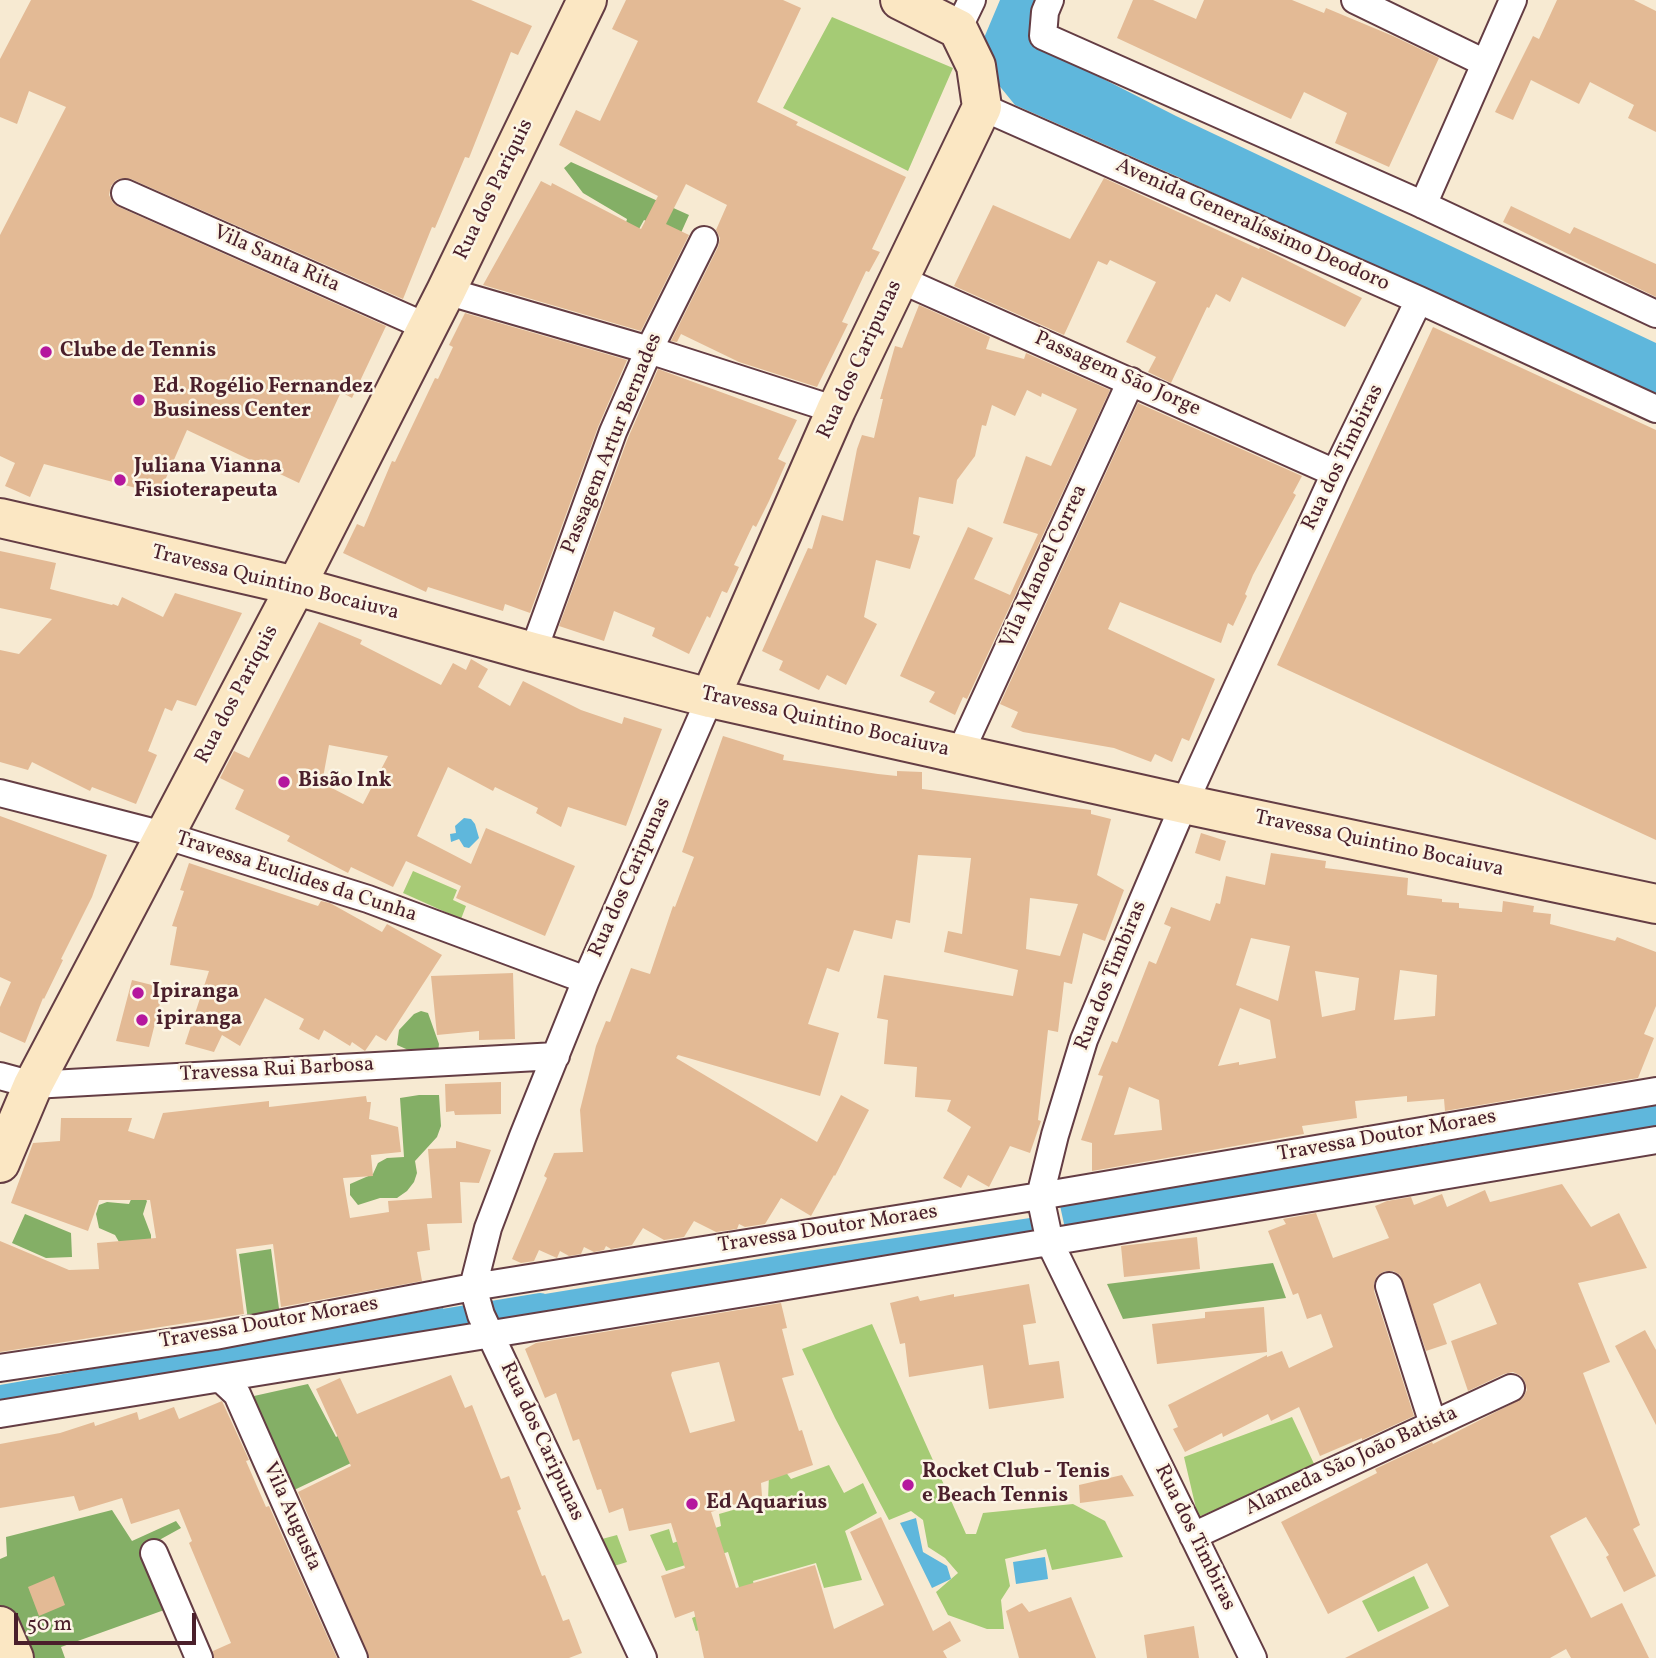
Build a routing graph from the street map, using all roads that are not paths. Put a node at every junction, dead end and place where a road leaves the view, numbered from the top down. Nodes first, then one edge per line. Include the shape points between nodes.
1 (587, 0) edge
2 (900, 0) edge
3 (1050, 0) edge
4 (1355, 0) edge
5 (1513, 0) edge
6 (965, 15) edge
7 (1485, 63) junction
8 (982, 107) junction
9 (125, 193) dead end
10 (1423, 205) junction
11 (704, 240) dead end
12 (900, 279) junction
13 (446, 291) junction
14 (1419, 300) junction
15 (1656, 314) edge
16 (427, 327) junction
17 (649, 350) junction
18 (1131, 381) junction
19 (1656, 409) edge
20 (836, 410) junction
21 (1335, 473) junction
22 (0, 517) edge
23 (296, 586) junction
24 (533, 652) junction
25 (710, 698) junction
26 (960, 753) junction
27 (0, 793) edge
28 (1184, 804) junction
29 (164, 835) junction
30 (1656, 904) edge
31 (586, 980) junction
32 (555, 1056) junction
33 (16, 1081) edge
34 (1656, 1091) edge
35 (1656, 1140) edge
36 (0, 1163) edge
37 (1040, 1196) junction
38 (1050, 1243) junction
39 (1389, 1286) dead end
40 (473, 1287) junction
41 (491, 1335) junction
42 (0, 1368) edge
43 (222, 1380) junction
44 (1511, 1388) dead end
45 (0, 1414) edge
46 (1433, 1424) junction
47 (1193, 1536) junction
48 (154, 1553) dead end
49 (0, 1626) edge
50 (14, 1658) edge
51 (199, 1658) edge
52 (354, 1658) edge
53 (643, 1658) edge
54 (1252, 1658) edge

1 - 13 street, Rua dos Pariquis
2 - 6 street
3 - 10 street via 1043,36
4 - 7 street
5 - 7 street
6 - 8 street
7 - 10 street
8 - 12 street, Rua dos Caripunas
8 - 14 street, Avenida Generalíssimo Deodoro
9 - 16 street, Vila Santa Rita
10 - 15 street
11 - 17 street, Passagem Artur Bernades
12 - 18 street, Passagem São Jorge
12 - 20 street, Rua dos Caripunas
13 - 16 street, Rua dos Pariquis
13 - 17 street
14 - 19 street, Avenida Generalíssimo Deodoro
14 - 21 street, Rua dos Timbiras
16 - 23 street, Rua dos Pariquis
17 - 20 street
17 - 24 street, Passagem Artur Bernades via 613,432
18 - 21 street, Passagem São Jorge
18 - 26 street, Vila Manoel Correa
20 - 25 street, Rua dos Caripunas
21 - 28 street, Rua dos Timbiras
22 - 23 street, Travessa Quintino Bocaiuva
23 - 24 street, Travessa Quintino Bocaiuva
23 - 29 street, Rua dos Pariquis
24 - 25 street, Travessa Quintino Bocaiuva
25 - 26 street, Travessa Quintino Bocaiuva
25 - 31 street, Rua dos Caripunas
26 - 28 street, Travessa Quintino Bocaiuva
27 - 29 street, Travessa Euclides da Cunha
28 - 30 street, Travessa Quintino Bocaiuva
28 - 37 street, Rua dos Timbiras via 1084,1040
29 - 31 street, Travessa Euclides da Cunha via 368,899
29 - 33 street, Rua dos Pariquis
31 - 32 street, Rua dos Caripunas
32 - 33 street, Travessa Rui Barbosa
32 - 40 street, Rua dos Caripunas via 488,1228
33 - 36 street, Rua dos Pariquis
34 - 37 street, Travessa Doutor Moraes
35 - 38 street
37 - 38 street, Rua dos Timbiras
37 - 40 street, Travessa Doutor Moraes
38 - 41 street
38 - 47 street, Rua dos Timbiras
39 - 46 street
40 - 41 street, Rua dos Caripunas
40 - 42 street, Travessa Doutor Moraes via 215,1336
41 - 43 street
41 - 53 street, Rua dos Caripunas
43 - 45 street
43 - 52 street, Vila Augusta via 237,1394
44 - 46 street, Alameda São João Batista
46 - 47 street, Alameda São João Batista
47 - 54 street, Rua dos Timbiras
48 - 51 street
49 - 50 street

